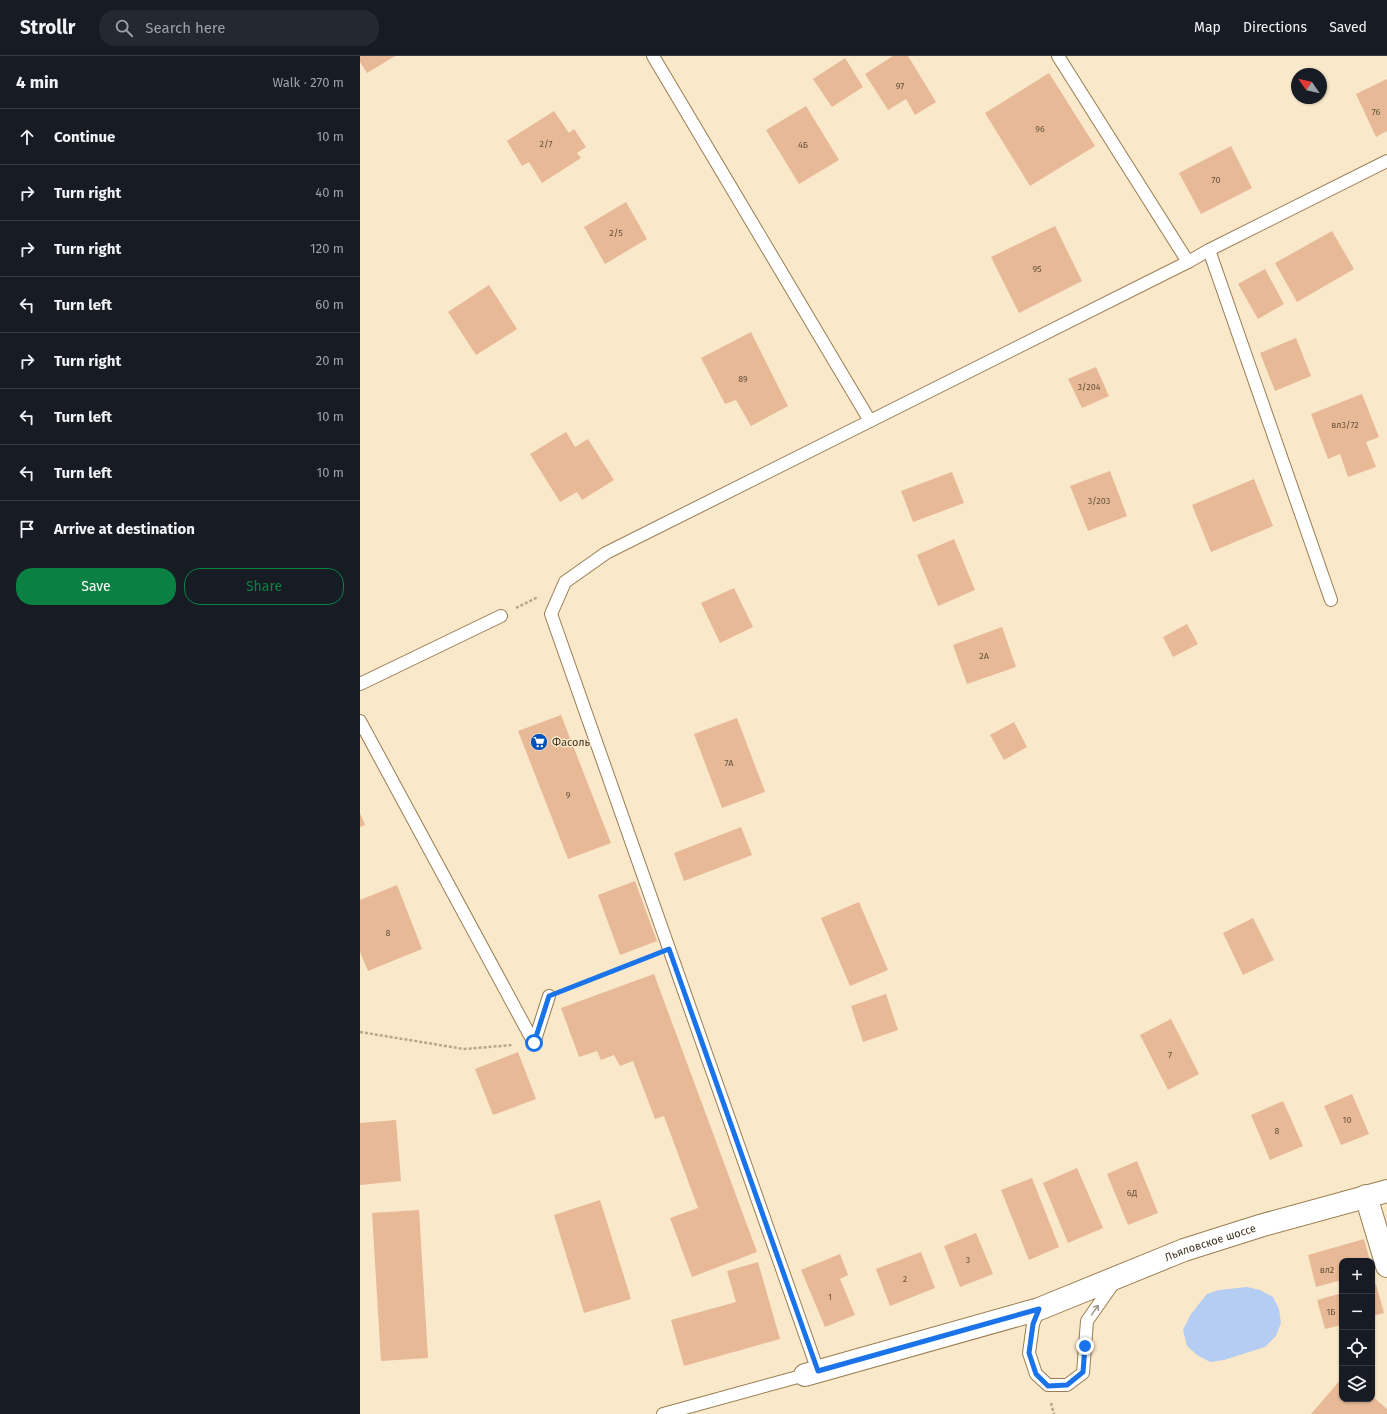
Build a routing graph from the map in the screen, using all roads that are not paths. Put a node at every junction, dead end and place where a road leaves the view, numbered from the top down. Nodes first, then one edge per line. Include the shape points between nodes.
1 (653, 56) edge
2 (1058, 56) edge
3 (1387, 161) edge
4 (1209, 250) junction
5 (1188, 262) junction
6 (870, 421) junction
7 (1331, 600) dead end
8 (501, 616) road end
9 (360, 684) edge
10 (360, 721) edge
11 (549, 996) road end
12 (1387, 1190) edge
13 (1366, 1196) junction
14 (1387, 1266) edge
15 (1118, 1277) junction
16 (1039, 1309) junction
17 (811, 1373) junction
18 (663, 1414) edge

1 - 6 lane
2 - 5 lane
3 - 4 lane
4 - 5 lane
4 - 7 lane
5 - 6 lane
6 - 17 lane via 606,553 565,582 551,614 669,949
8 - 9 lane
10 - 11 lane via 534,1043
12 - 13 street, Льяловское шоссе
13 - 14 street
13 - 15 street, Льяловское шоссе via 1184,1250
15 - 16 street, Льяловское шоссе
16 -> 15 lane via 1033,1324 1029,1353 1036,1374 1048,1386 1067,1385 1083,1372 1087,1321
16 - 17 street, Льяловское шоссе
17 - 18 lane

